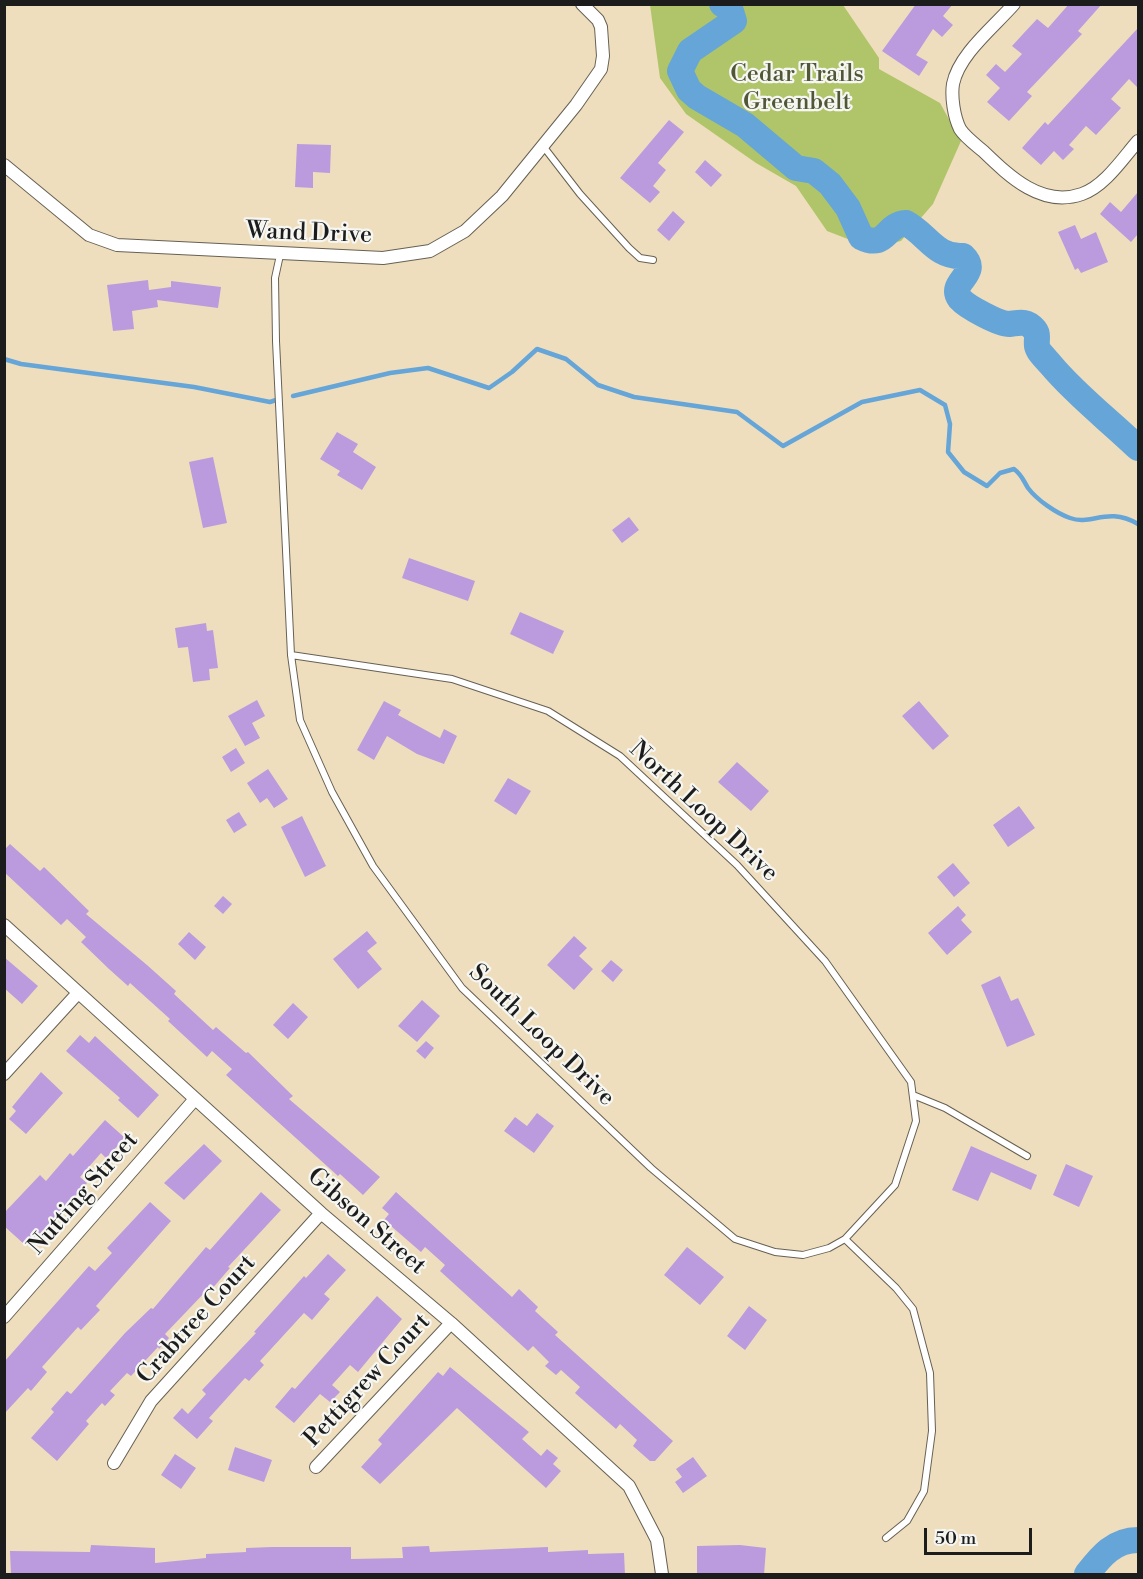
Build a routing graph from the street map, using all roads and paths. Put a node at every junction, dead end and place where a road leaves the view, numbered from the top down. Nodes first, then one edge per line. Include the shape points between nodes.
1 (582, 4) edge
2 (1014, 4) edge
3 (1138, 141) edge
4 (543, 146) junction
5 (4, 165) edge
6 (280, 255) junction
7 (653, 260) dead end
8 (291, 655) junction
9 (4, 925) edge
10 (78, 993) junction
11 (4, 1074) edge
12 (913, 1095) junction
13 (195, 1099) junction
14 (1027, 1156) dead end
15 (895, 1185) joint
16 (321, 1214) junction
17 (845, 1239) junction
18 (4, 1317) edge
19 (451, 1323) junction
20 (114, 1462) dead end
21 (316, 1467) dead end
22 (886, 1538) dead end
23 (662, 1575) edge

1 - 4 street, Wand Drive via 598,20 601,69
2 - 3 street via 958,71 952,99 960,130 1011,178 1037,193 1059,198 1091,189
4 - 6 street, Wand Drive via 502,196 465,231 430,251 383,258
4 - 7 lane via 629,248 640,258
5 - 6 street, Wand Drive via 89,235 117,246
6 - 8 lane, South Loop Drive via 275,278 276,341
8 - 12 lane, North Loop Drive via 452,679 548,711 620,756 737,865 825,961 911,1082
8 - 17 lane, South Loop Drive via 300,720 332,792 373,866 462,988 651,1168 735,1239 775,1252 802,1255
9 - 10 street, Gibson Street
10 - 11 street
10 - 13 street, Gibson Street
12 - 14 lane via 945,1108
12 - 15 lane, North Loop Drive via 916,1121
13 - 16 street, Gibson Street
13 - 18 street, Nutting Street
15 - 17 lane, South Loop Drive
16 - 19 street, Gibson Street
16 - 20 street, Crabtree Court via 151,1401
17 - 22 lane via 913,1309 930,1373 932,1431 924,1491 907,1521
19 - 21 street, Pettigrew Court
19 - 23 street, Gibson Street via 629,1486 657,1540

